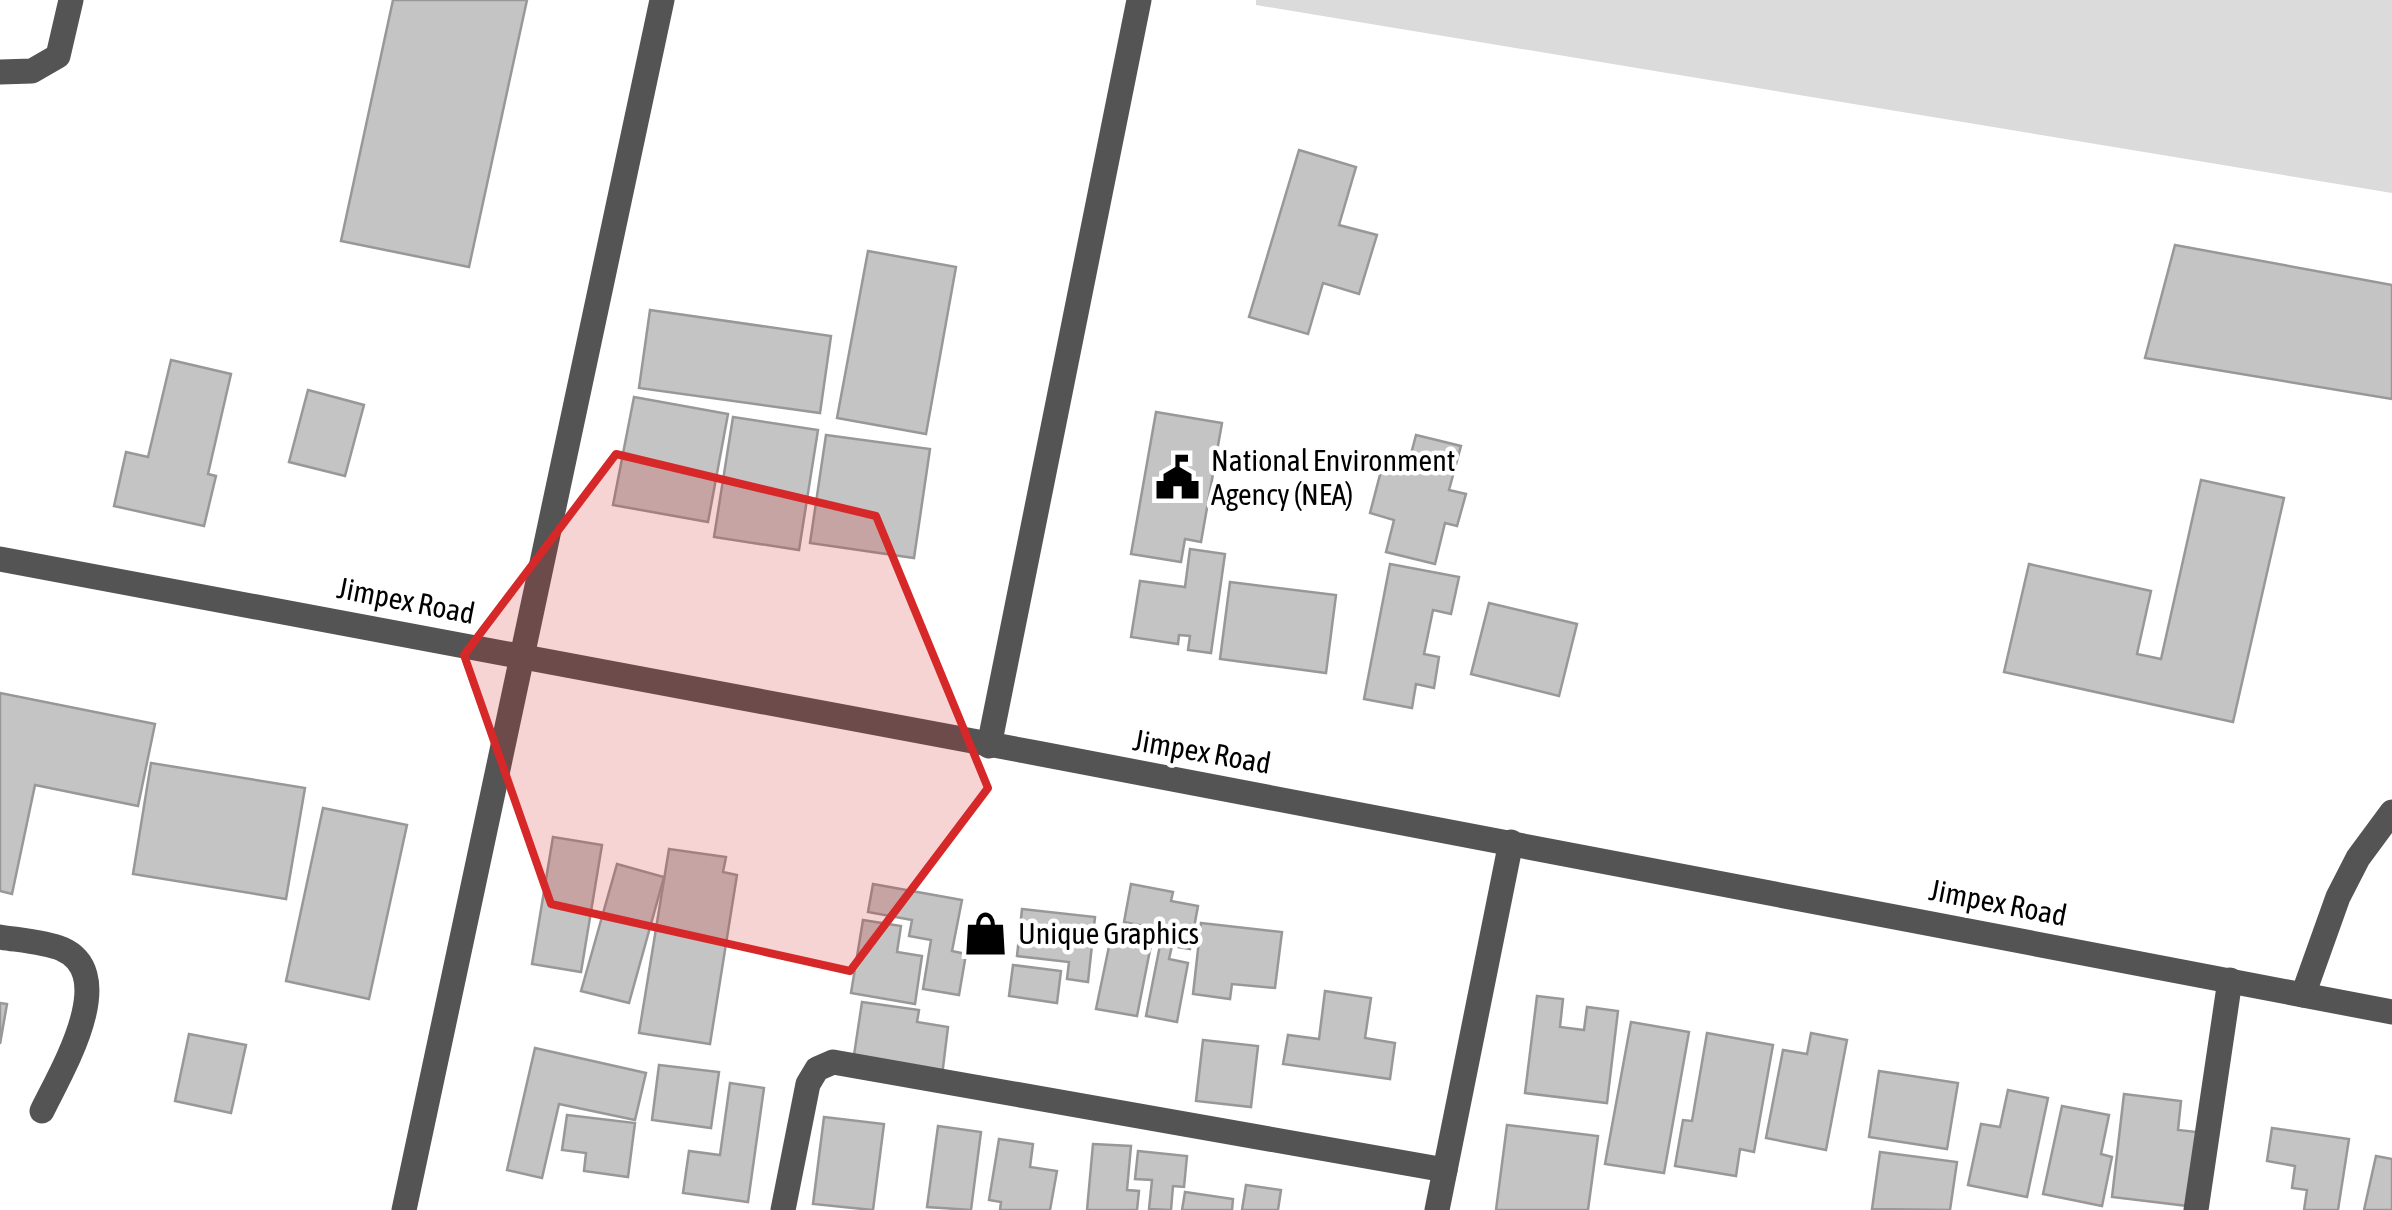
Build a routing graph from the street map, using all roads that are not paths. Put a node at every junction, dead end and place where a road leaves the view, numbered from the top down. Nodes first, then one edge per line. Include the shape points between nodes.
1 (71, 0) edge
2 (662, 0) edge
3 (1139, 0) edge
4 (0, 72) edge
5 (0, 558) edge
6 (522, 656) junction
7 (989, 746) junction
8 (2392, 812) edge
9 (1511, 842) junction
10 (0, 937) edge
11 (2230, 980) junction
12 (2303, 995) junction
13 (2392, 1012) edge
14 (42, 1111) dead end
15 (1445, 1170) junction
16 (404, 1210) edge
17 (783, 1210) edge
18 (1437, 1210) edge
19 (2196, 1210) edge

1 - 4 street via 58,56 32,71
2 - 6 street
3 - 7 street
5 - 6 street, Jimpex Road
6 - 7 street, Jimpex Road
6 - 16 street
7 - 9 street, Jimpex Road
8 - 12 street via 2338,898
9 - 11 street, Jimpex Road
9 - 15 street
10 - 14 street via 64,950 80,965 89,990 80,1034
11 - 12 street, Jimpex Road
11 - 19 street
12 - 13 street, Jimpex Road
15 - 17 street via 833,1062 817,1068 808,1084
15 - 18 street

